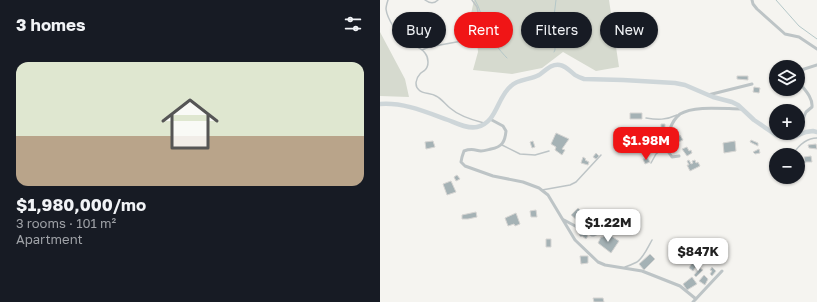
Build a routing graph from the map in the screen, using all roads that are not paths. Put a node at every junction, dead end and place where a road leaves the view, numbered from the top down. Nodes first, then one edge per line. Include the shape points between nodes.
1 (388, 0) edge
2 (425, 0) edge
3 (438, 0) edge
4 (472, 0) edge
5 (752, 0) edge
6 (817, 49) edge
7 (422, 50) junction
8 (817, 65) edge
9 (805, 69) edge
10 (752, 84) dead end
11 (805, 90) edge
12 (708, 95) junction
13 (380, 104) edge
14 (743, 109) junction
15 (680, 114) junction
16 (805, 114) edge
17 (646, 118) dead end
18 (490, 119) junction
19 (485, 123) junction
20 (769, 132) edge
21 (805, 132) edge
22 (817, 132) edge
23 (817, 138) edge
24 (502, 145) junction
25 (667, 146) junction
26 (798, 148) edge
27 (549, 150) dead end
28 (601, 154) dead end
29 (679, 156) dead end
30 (651, 163) dead end
31 (542, 190) junction
32 (562, 219) junction
33 (603, 231) dead end
34 (652, 240) dead end
35 (625, 267) junction
36 (722, 270) dead end
37 (694, 300) edge

1 - 7 lane via 387,13 398,33
2 - 3 lane via 433,3
4 - 7 lane via 477,7 479,18 462,40
5 - 6 street via 757,9 785,34 799,37
7 - 19 lane via 426,54 428,65 416,80 419,90 439,97 457,113
8 - 9 street
10 - 12 street
11 - 16 street via 811,98 812,107
12 - 14 main road via 732,102
12 - 18 main road via 675,83 584,79 564,66 555,65 534,78 516,82 511,86
13 - 19 main road via 410,107 464,126 476,127
14 - 15 street via 696,109
14 - 20 main road
15 - 17 lane via 657,120
15 - 25 street via 670,128
18 - 19 main road
18 - 24 street via 503,126 506,131 506,139
21 - 22 main road
23 - 26 lane via 804,142
24 - 27 lane via 520,154 535,156
24 - 31 street via 483,151 464,150 461,162 465,166 493,176 523,182
25 - 29 street via 668,154 672,157
25 - 30 lane via 656,154
28 - 31 lane via 576,182
31 - 32 street via 548,195
32 - 33 street via 592,235
32 - 35 street via 575,240 598,262
34 - 35 lane via 637,262
35 - 37 street via 680,286
36 - 37 street

